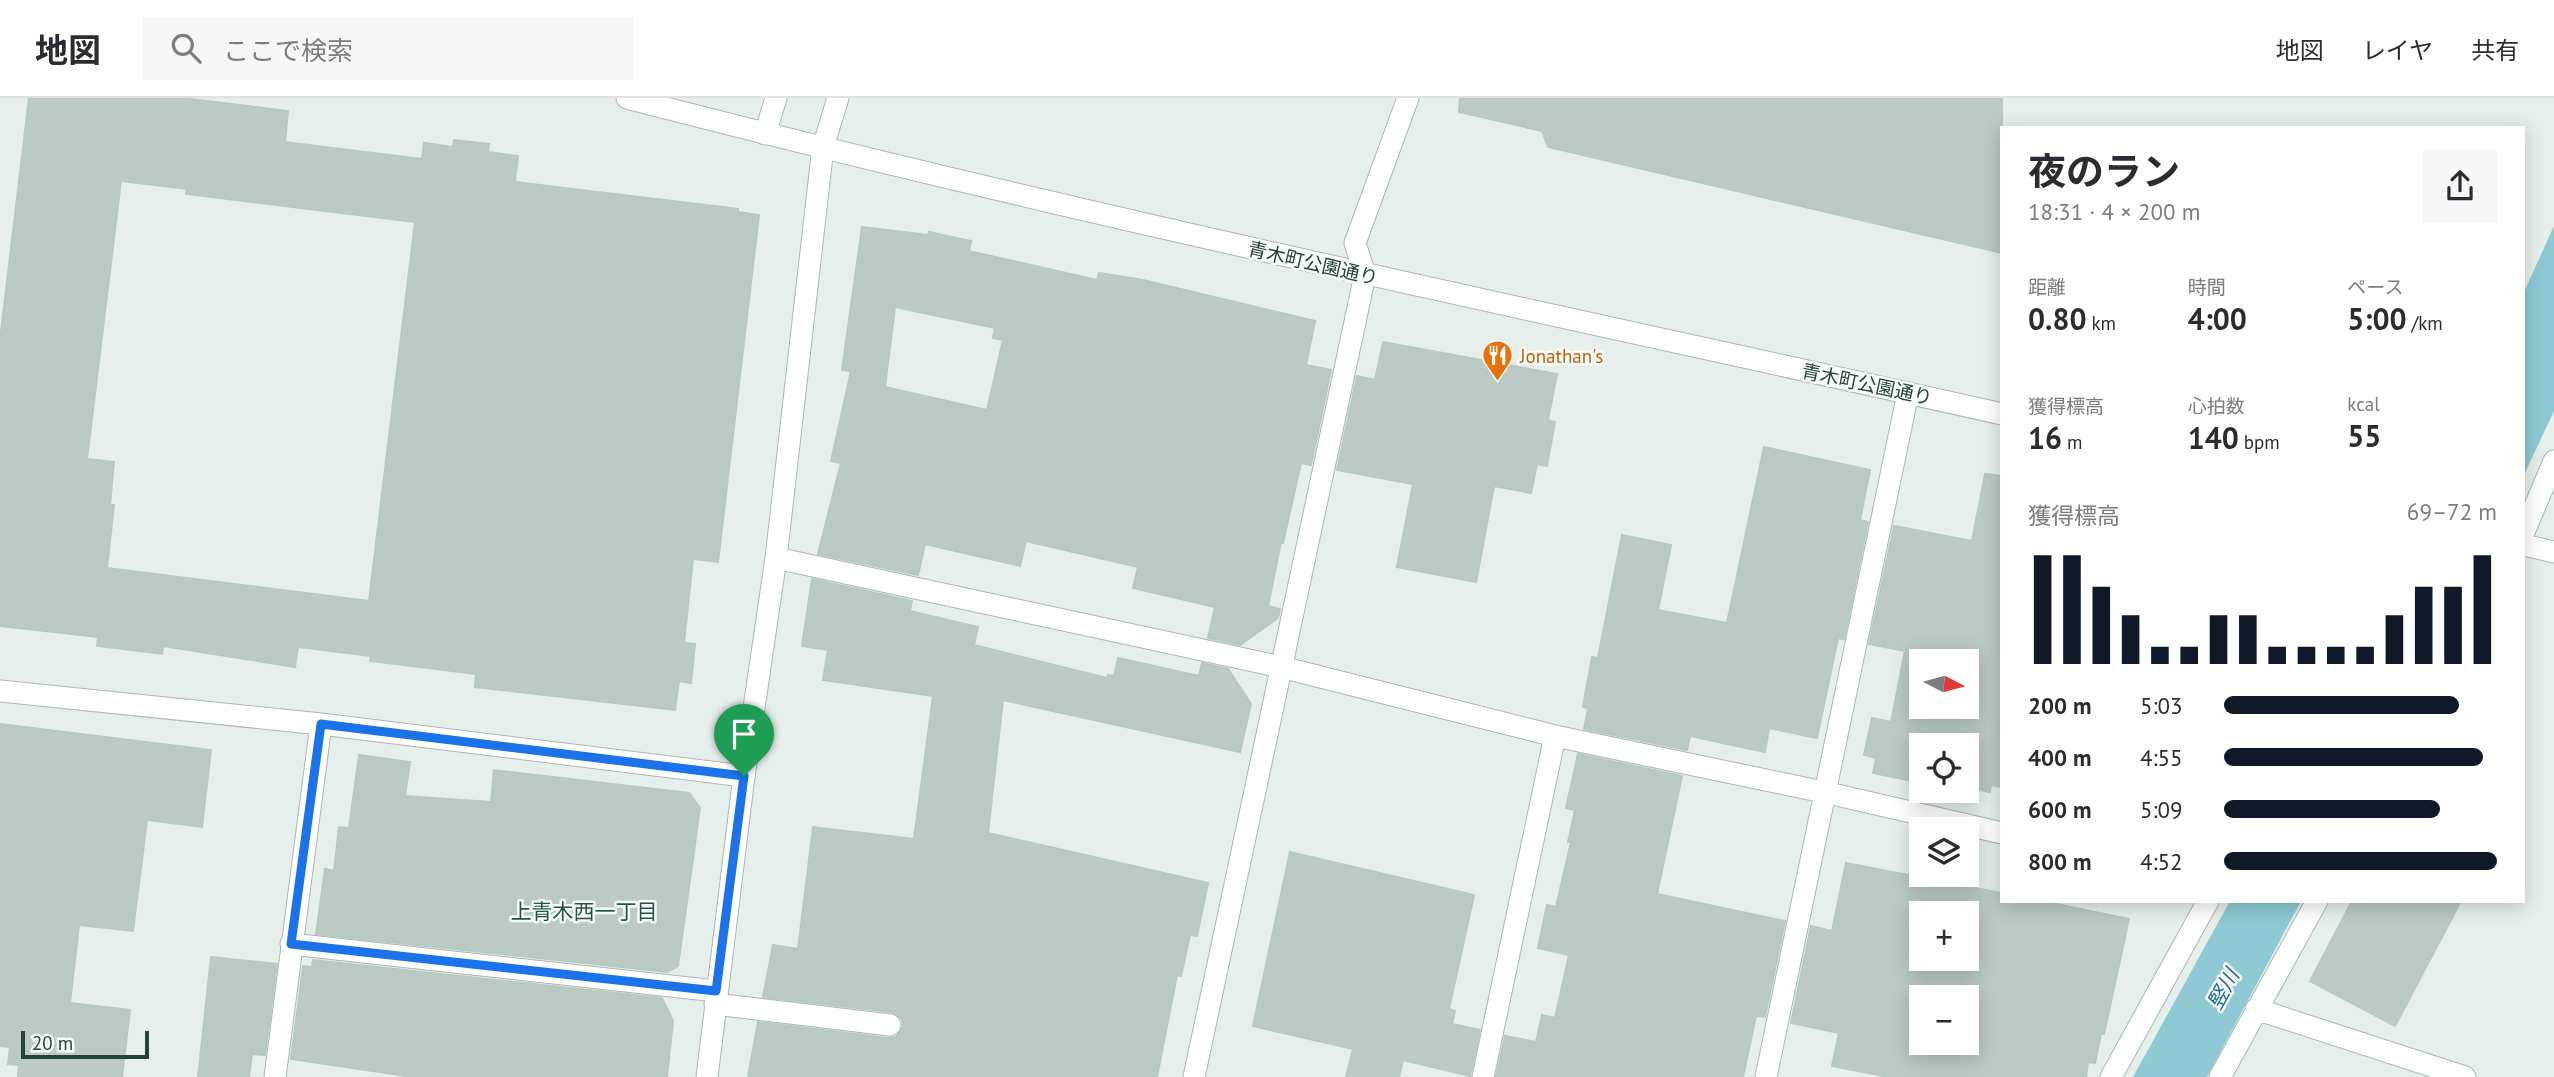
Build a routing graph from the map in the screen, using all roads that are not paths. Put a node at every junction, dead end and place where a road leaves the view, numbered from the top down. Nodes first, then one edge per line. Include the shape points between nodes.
1 (627, 98) edge
2 (776, 98) edge
3 (838, 98) edge
4 (1408, 98) edge
5 (765, 134) junction
6 (823, 147) junction
7 (1365, 275) junction
8 (1908, 393) junction
9 (2000, 414) edge
10 (2554, 461) edge
11 (2525, 529) edge
12 (2525, 545) edge
13 (2554, 552) edge
14 (776, 558) junction
15 (1281, 667) junction
16 (0, 691) edge
17 (321, 724) junction
18 (1555, 736) junction
19 (744, 776) junction
20 (1828, 793) junction
21 (2000, 833) edge
22 (2207, 903) edge
23 (2316, 903) edge
24 (291, 944) junction
25 (715, 998) junction
26 (2256, 1009) junction
27 (890, 1025) dead end
28 (275, 1077) edge
29 (707, 1077) edge
30 (1194, 1077) edge
31 (1483, 1077) edge
32 (1766, 1077) edge
33 (2111, 1077) edge
34 (2220, 1077) edge
35 (2465, 1077) edge

1 - 5 street, 青木町公園通り
2 - 5 street
3 - 6 street
4 - 7 street via 1355,243
5 - 6 street, 青木町公園通り
6 - 7 street, 青木町公園通り
6 - 14 street
7 - 8 street, 青木町公園通り
7 - 15 street
8 - 9 street, 青木町公園通り
8 - 20 street
10 - 11 street
12 - 13 street
14 - 15 street
14 - 19 street
15 - 18 street
15 - 30 street
16 - 17 street
17 - 19 street
17 - 24 street
18 - 20 street
18 - 31 street
19 - 25 street
20 - 21 street
20 - 32 street
22 - 33 street
23 - 26 street
24 - 25 street
24 - 28 street
25 - 27 street
25 - 29 street
26 - 34 street
26 - 35 street

